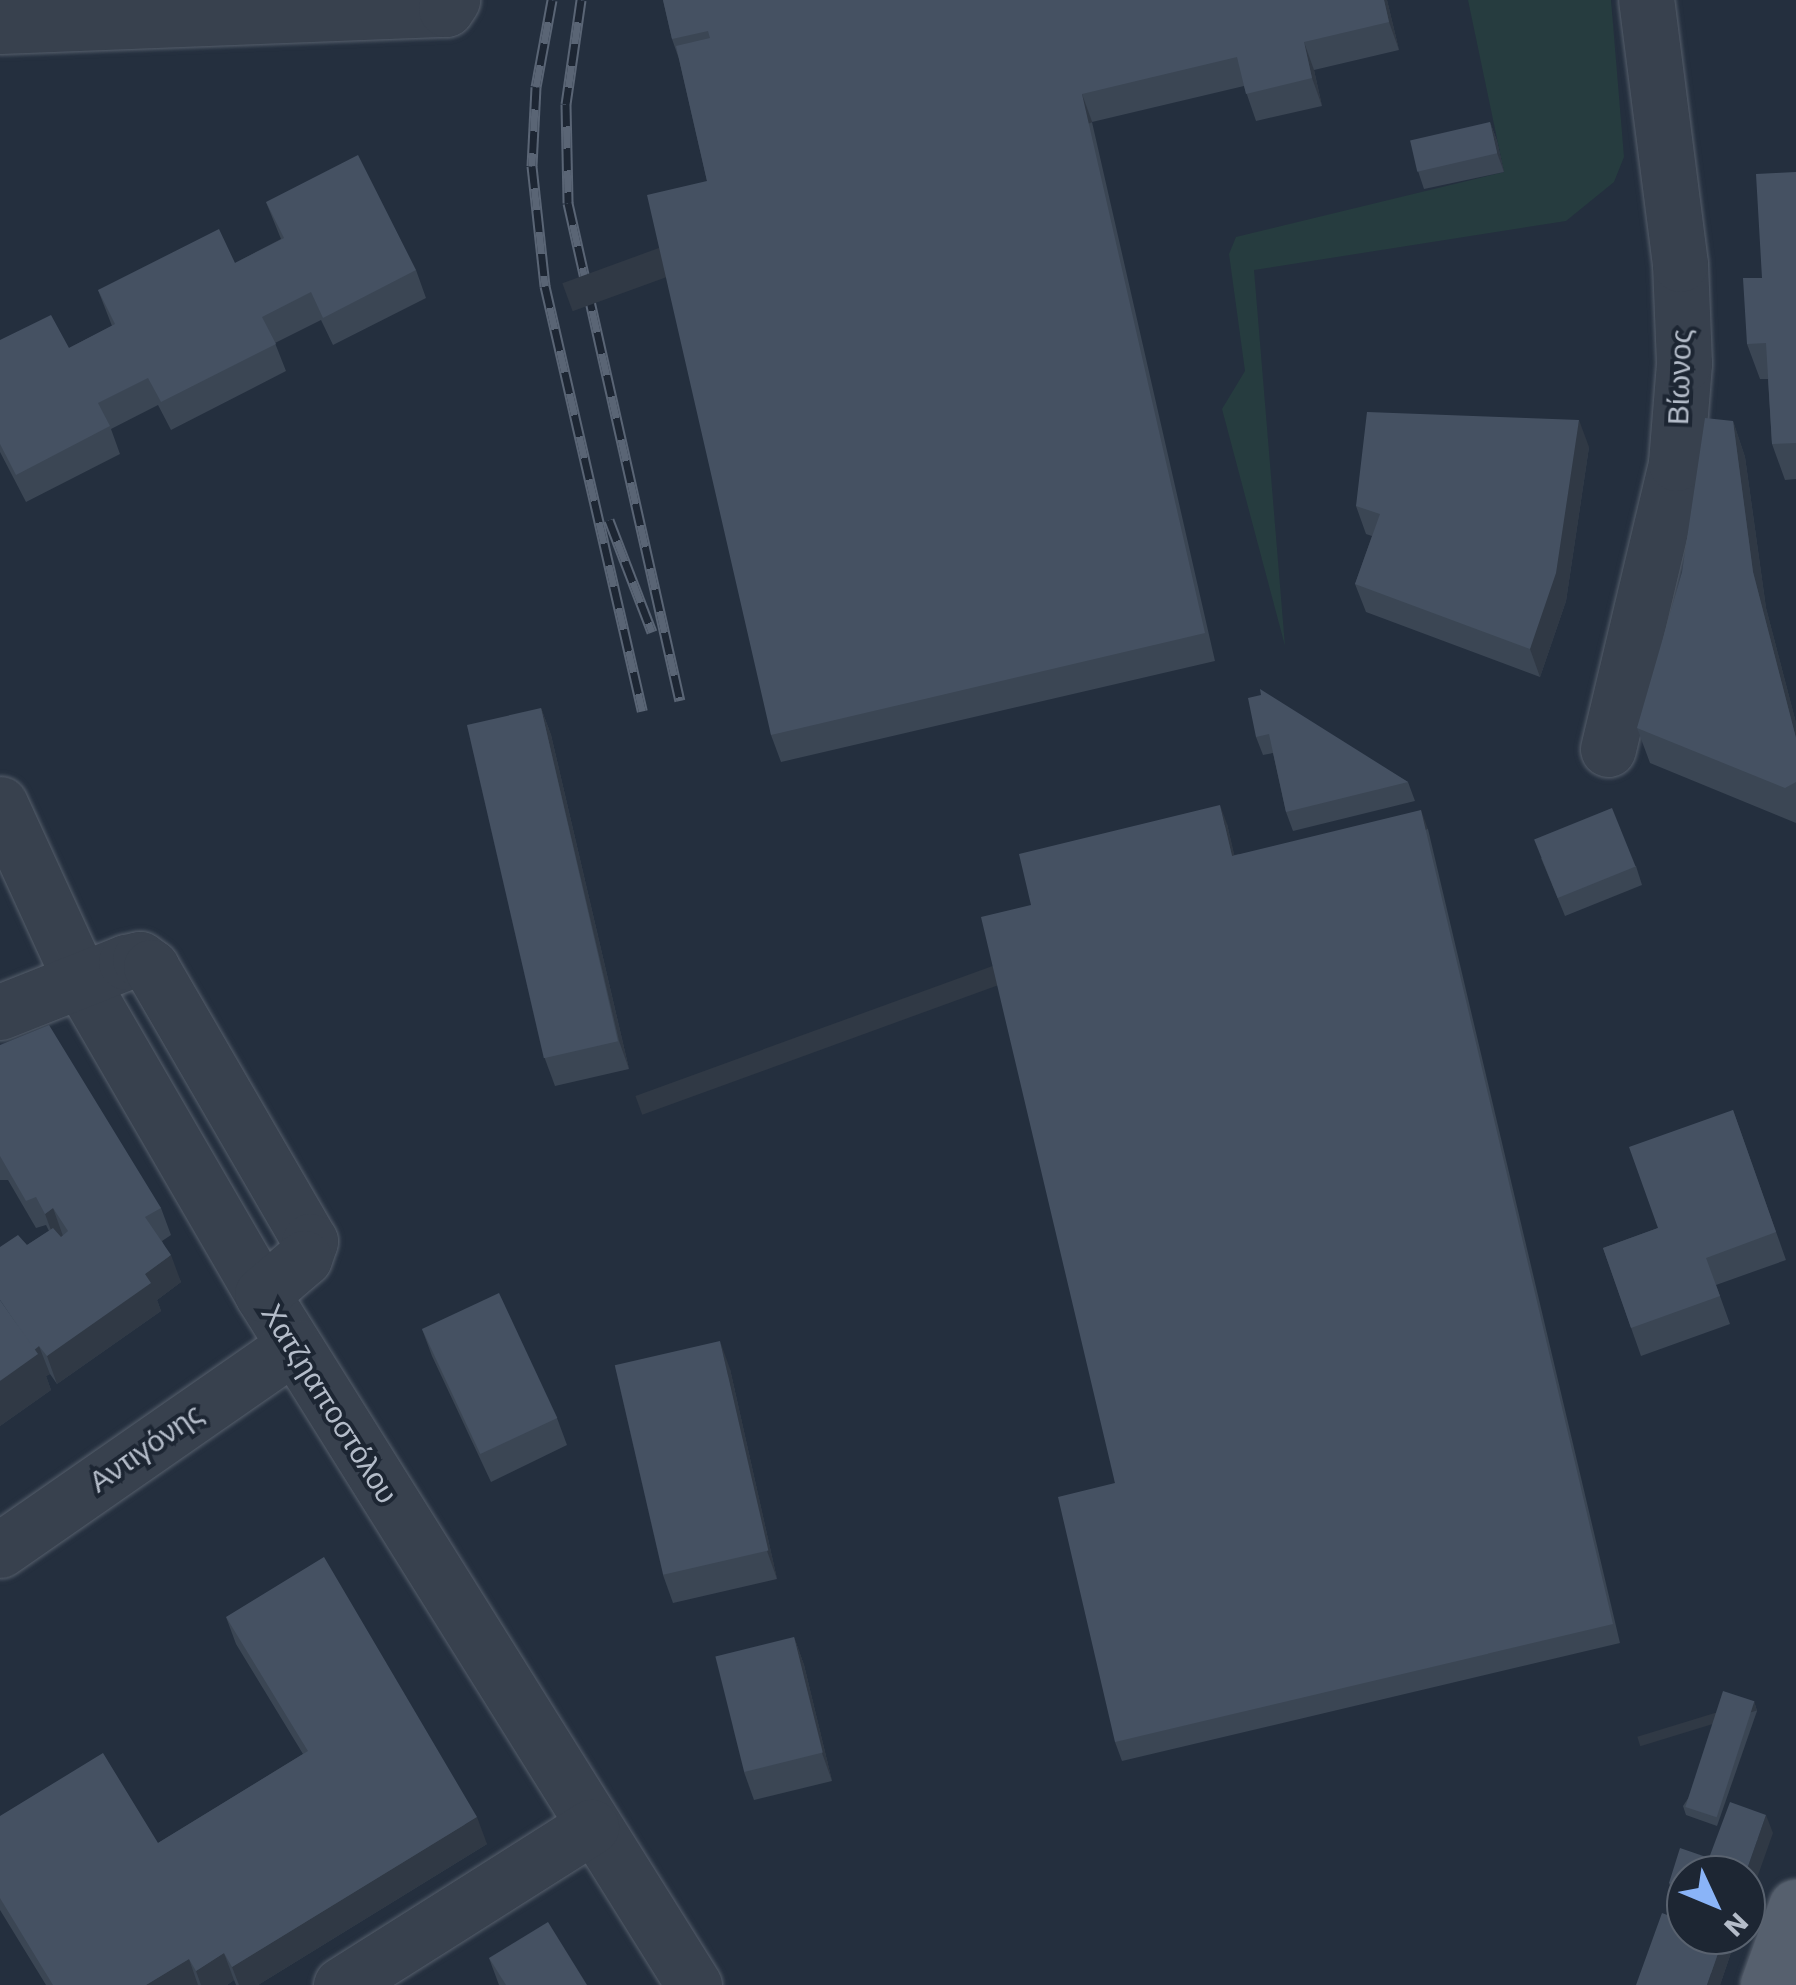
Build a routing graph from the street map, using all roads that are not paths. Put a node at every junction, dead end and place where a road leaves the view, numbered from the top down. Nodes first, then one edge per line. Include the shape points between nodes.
1 (1646, 0) edge
2 (449, 4) edge
3 (0, 26) edge
4 (1608, 749) dead end
5 (0, 804) edge
6 (82, 982) junction
7 (0, 1012) edge
8 (262, 1294) junction
9 (293, 1346) junction
10 (0, 1550) edge
11 (592, 1828) junction
12 (1796, 1907) edge
13 (341, 1985) edge
14 (694, 1985) edge
15 (1768, 1985) edge

1 - 4 street, Βίωνος via 1680,264 1684,362 1676,463
2 - 3 street
5 - 6 street, Χατζηαποστόλου
6 - 7 street
6 - 8 street, Χατζηαποστόλου
6 - 8 street via 126,962 140,959 150,967 301,1220 310,1240 304,1258
8 - 9 street, Χατζηαποστόλου
9 - 10 street, Αντιγόνης
9 - 11 street, Χατζηαποστόλου
11 - 13 street
11 - 14 street, Χατζηαποστόλου
12 - 15 main road

